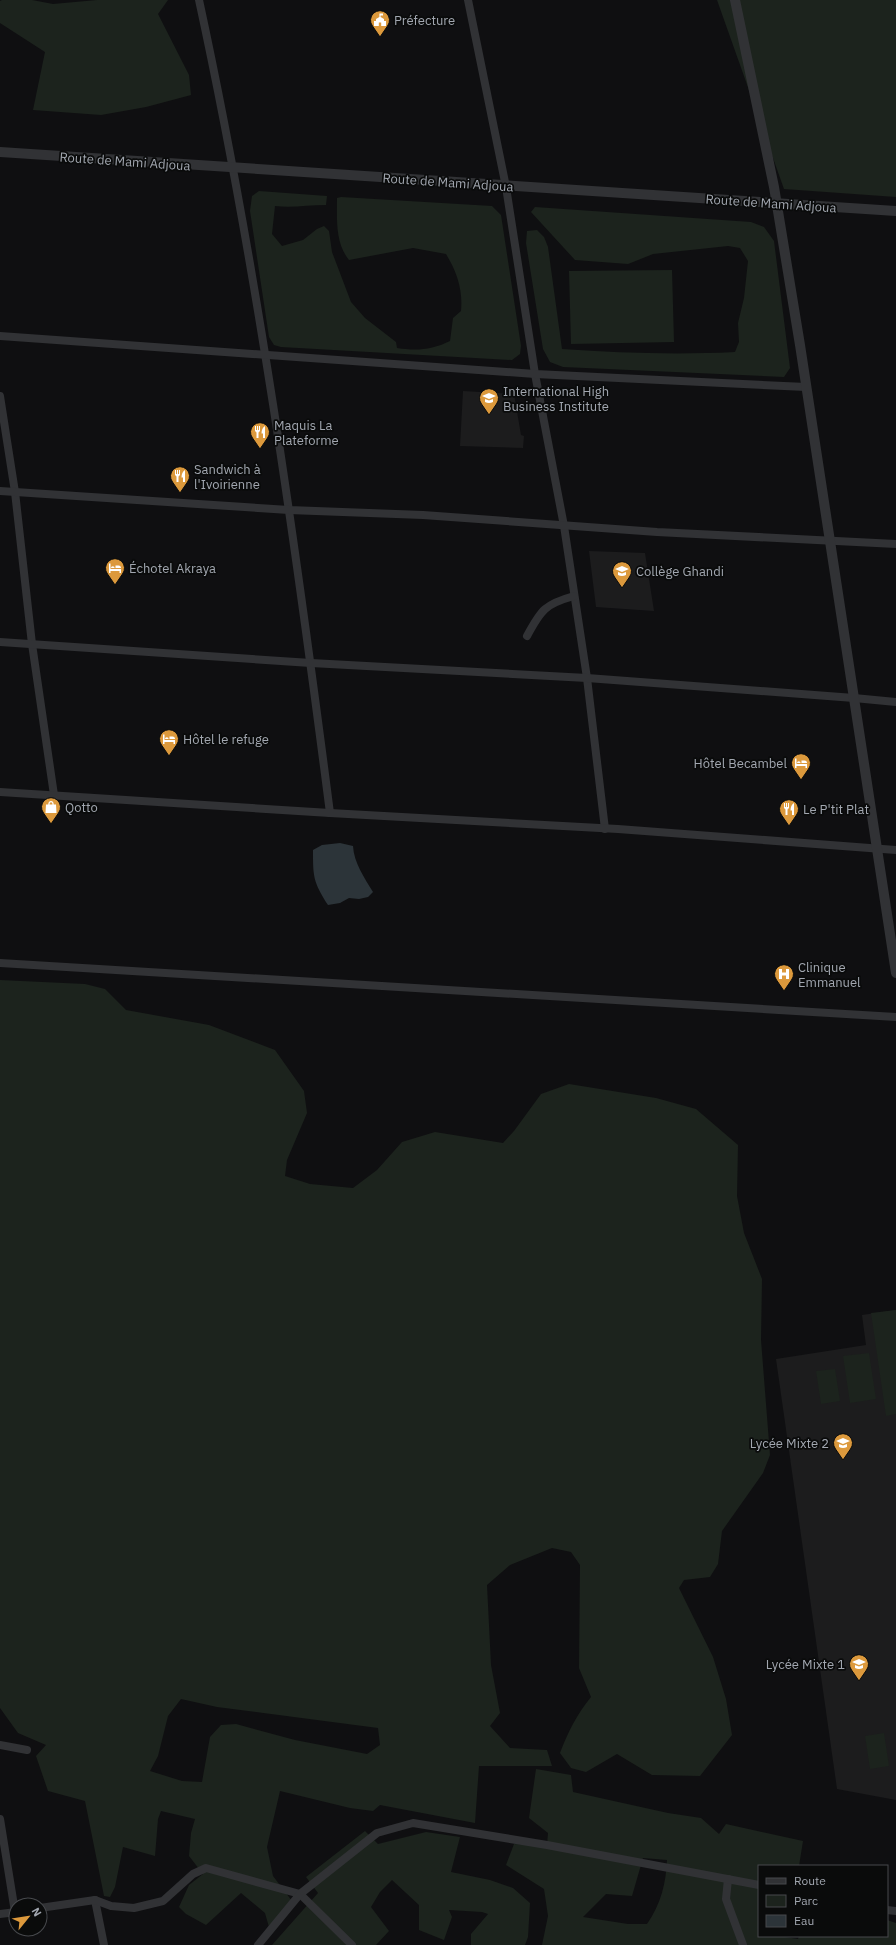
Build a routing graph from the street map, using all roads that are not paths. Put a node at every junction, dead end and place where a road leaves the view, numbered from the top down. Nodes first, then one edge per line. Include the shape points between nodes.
1 (199, 0) edge
2 (468, 0) edge
3 (735, 0) edge
4 (0, 152) edge
5 (234, 168) junction
6 (506, 187) junction
7 (777, 204) junction
8 (896, 211) edge
9 (0, 336) edge
10 (264, 354) junction
11 (535, 374) junction
12 (806, 387) junction
13 (0, 396) edge
14 (0, 491) edge
15 (14, 492) junction
16 (289, 510) junction
17 (564, 526) junction
18 (830, 540) junction
19 (896, 544) edge
20 (574, 596) junction
21 (527, 636) dead end
22 (0, 642) edge
23 (32, 644) junction
24 (311, 663) junction
25 (586, 678) junction
26 (854, 698) junction
27 (896, 702) edge
28 (0, 792) edge
29 (54, 795) junction
30 (330, 813) junction
31 (605, 829) junction
32 (877, 849) junction
33 (896, 850) edge
34 (0, 963) edge
35 (896, 973) edge
36 (896, 1017) edge
37 (0, 1745) edge
38 (27, 1750) dead end
39 (0, 1819) edge
40 (728, 1879) junction
41 (758, 1885) edge
42 (300, 1894) junction
43 (13, 1897) edge
44 (95, 1900) junction
45 (48, 1907) edge
46 (104, 1945) edge
47 (258, 1945) edge
48 (352, 1945) edge
49 (743, 1945) edge

1 - 5 street
2 - 6 street
3 - 7 street
4 - 5 street, Route de Mami Adjoua
5 - 6 street, Route de Mami Adjoua
5 - 10 street
6 - 7 street, Route de Mami Adjoua
6 - 11 street
7 - 8 street, Route de Mami Adjoua
7 - 12 street
9 - 10 street
10 - 11 street
10 - 16 street
11 - 12 street
11 - 17 street
12 - 18 street
13 - 15 street
14 - 15 street
15 - 16 street
15 - 23 street
16 - 17 street via 423,515
16 - 24 street
17 - 18 street
17 - 20 street
18 - 19 street
18 - 26 street
20 - 21 street via 551,603 538,616
20 - 25 street
22 - 23 street
23 - 24 street
23 - 29 street
24 - 25 street
24 - 30 street
25 - 26 street
25 - 31 street
26 - 27 street
26 - 32 street
28 - 29 street
29 - 30 street
30 - 31 street
31 - 32 street
32 - 33 street
32 - 35 street
34 - 36 street
37 - 38 street
39 - 43 street
40 - 41 street
40 - 42 street via 413,1823 378,1833
40 - 49 street via 726,1899
42 - 44 street via 206,1868 193,1874 163,1902 134,1908 111,1906
42 - 47 street
42 - 48 street
44 - 45 street
44 - 46 street

